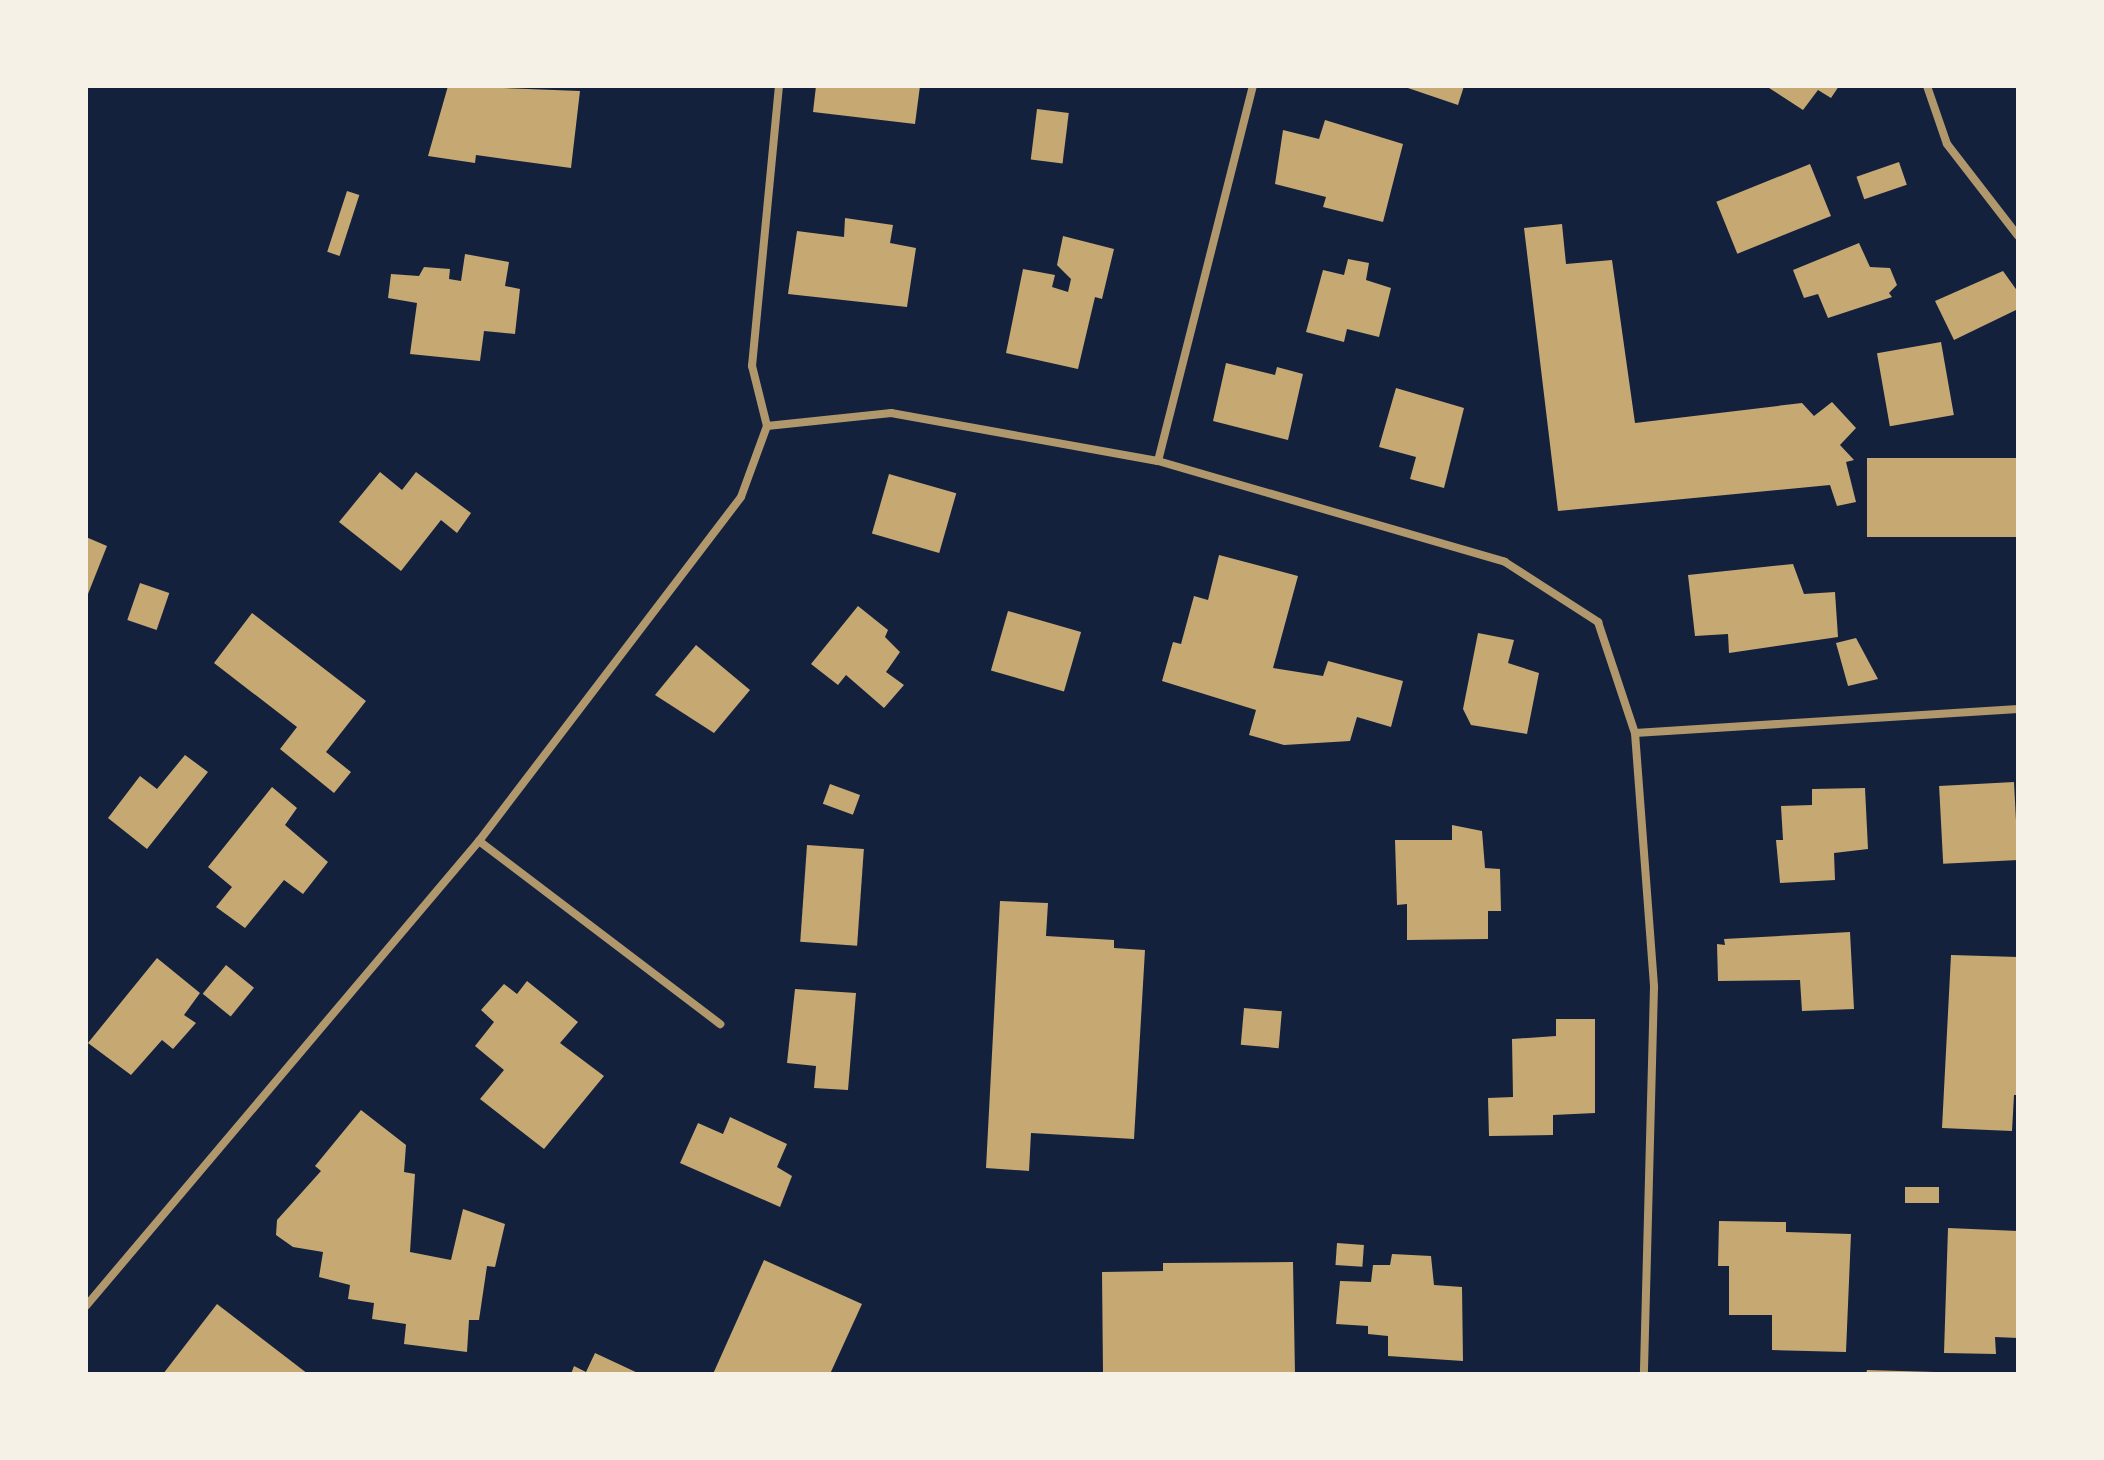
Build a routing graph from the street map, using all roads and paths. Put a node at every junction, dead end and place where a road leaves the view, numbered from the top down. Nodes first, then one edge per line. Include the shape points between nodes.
1 (779, 86) edge
2 (1253, 86) edge
3 (1927, 86) edge
4 (2018, 236) edge
5 (767, 426) junction
6 (1158, 461) junction
7 (2018, 709) edge
8 (1635, 733) junction
9 (479, 841) junction
10 (720, 1024) dead end
11 (86, 1306) edge
12 (1644, 1374) edge

1 - 5 street via 752,366
2 - 6 street
3 - 4 street via 1947,144
5 - 6 street via 891,413
5 - 9 street via 741,497
6 - 8 street via 1505,562 1598,622
7 - 8 street
8 - 12 street via 1654,987
9 - 10 street
9 - 11 street

